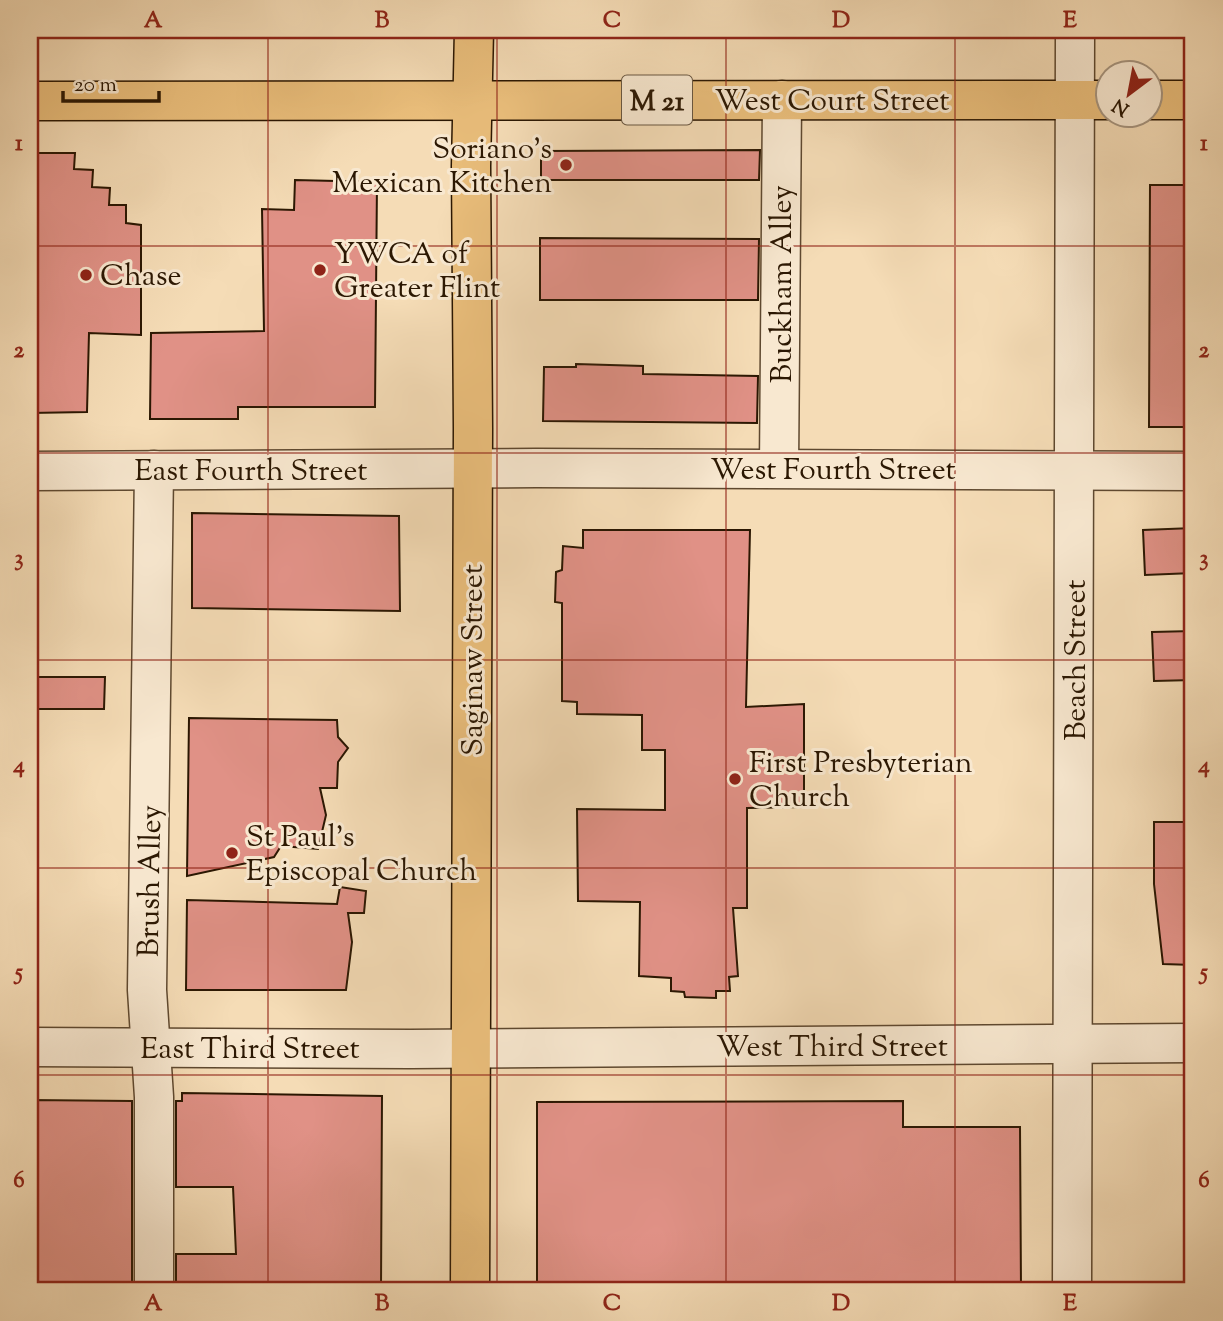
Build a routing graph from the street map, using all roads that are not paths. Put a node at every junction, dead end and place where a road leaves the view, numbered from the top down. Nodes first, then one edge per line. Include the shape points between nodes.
1 (474, 30) edge
2 (1075, 30) edge
3 (782, 100) junction
4 (1092, 100) edge
5 (1164, 100) edge
6 (1193, 100) edge
7 (30, 101) edge
8 (473, 101) junction
9 (473, 468) junction
10 (779, 468) junction
11 (154, 470) junction
12 (1075, 470) junction
13 (30, 471) edge
14 (1193, 471) edge
15 (1193, 1043) edge
16 (1073, 1044) junction
17 (30, 1047) edge
18 (151, 1048) junction
19 (471, 1049) junction
20 (154, 1291) edge
21 (470, 1291) edge
22 (1072, 1291) edge

1 - 8 main road, Saginaw Street
2 - 4 street, Beach Street
3 - 4 main road, West Court Street / M 21
3 - 8 main road, West Court Street / M 21
3 - 10 street, Buckham Alley
4 - 12 street, Beach Street
5 - 6 main road
7 - 8 main road, M 21
8 - 9 main road, Saginaw Street
9 - 10 street, West Fourth Street
9 - 11 street, East Fourth Street
9 - 19 main road, Saginaw Street
10 - 12 street, West Fourth Street
11 - 13 street, East Fourth Street
11 - 18 street, Brush Alley
12 - 14 street, West Fourth Street
12 - 16 street, Beach Street
15 - 16 street, West Third Street
16 - 19 street, West Third Street
16 - 22 street, Beach Street
17 - 18 street, East Third Street
18 - 19 street, East Third Street
18 - 20 street, Brush Alley
19 - 21 main road, Saginaw Street

